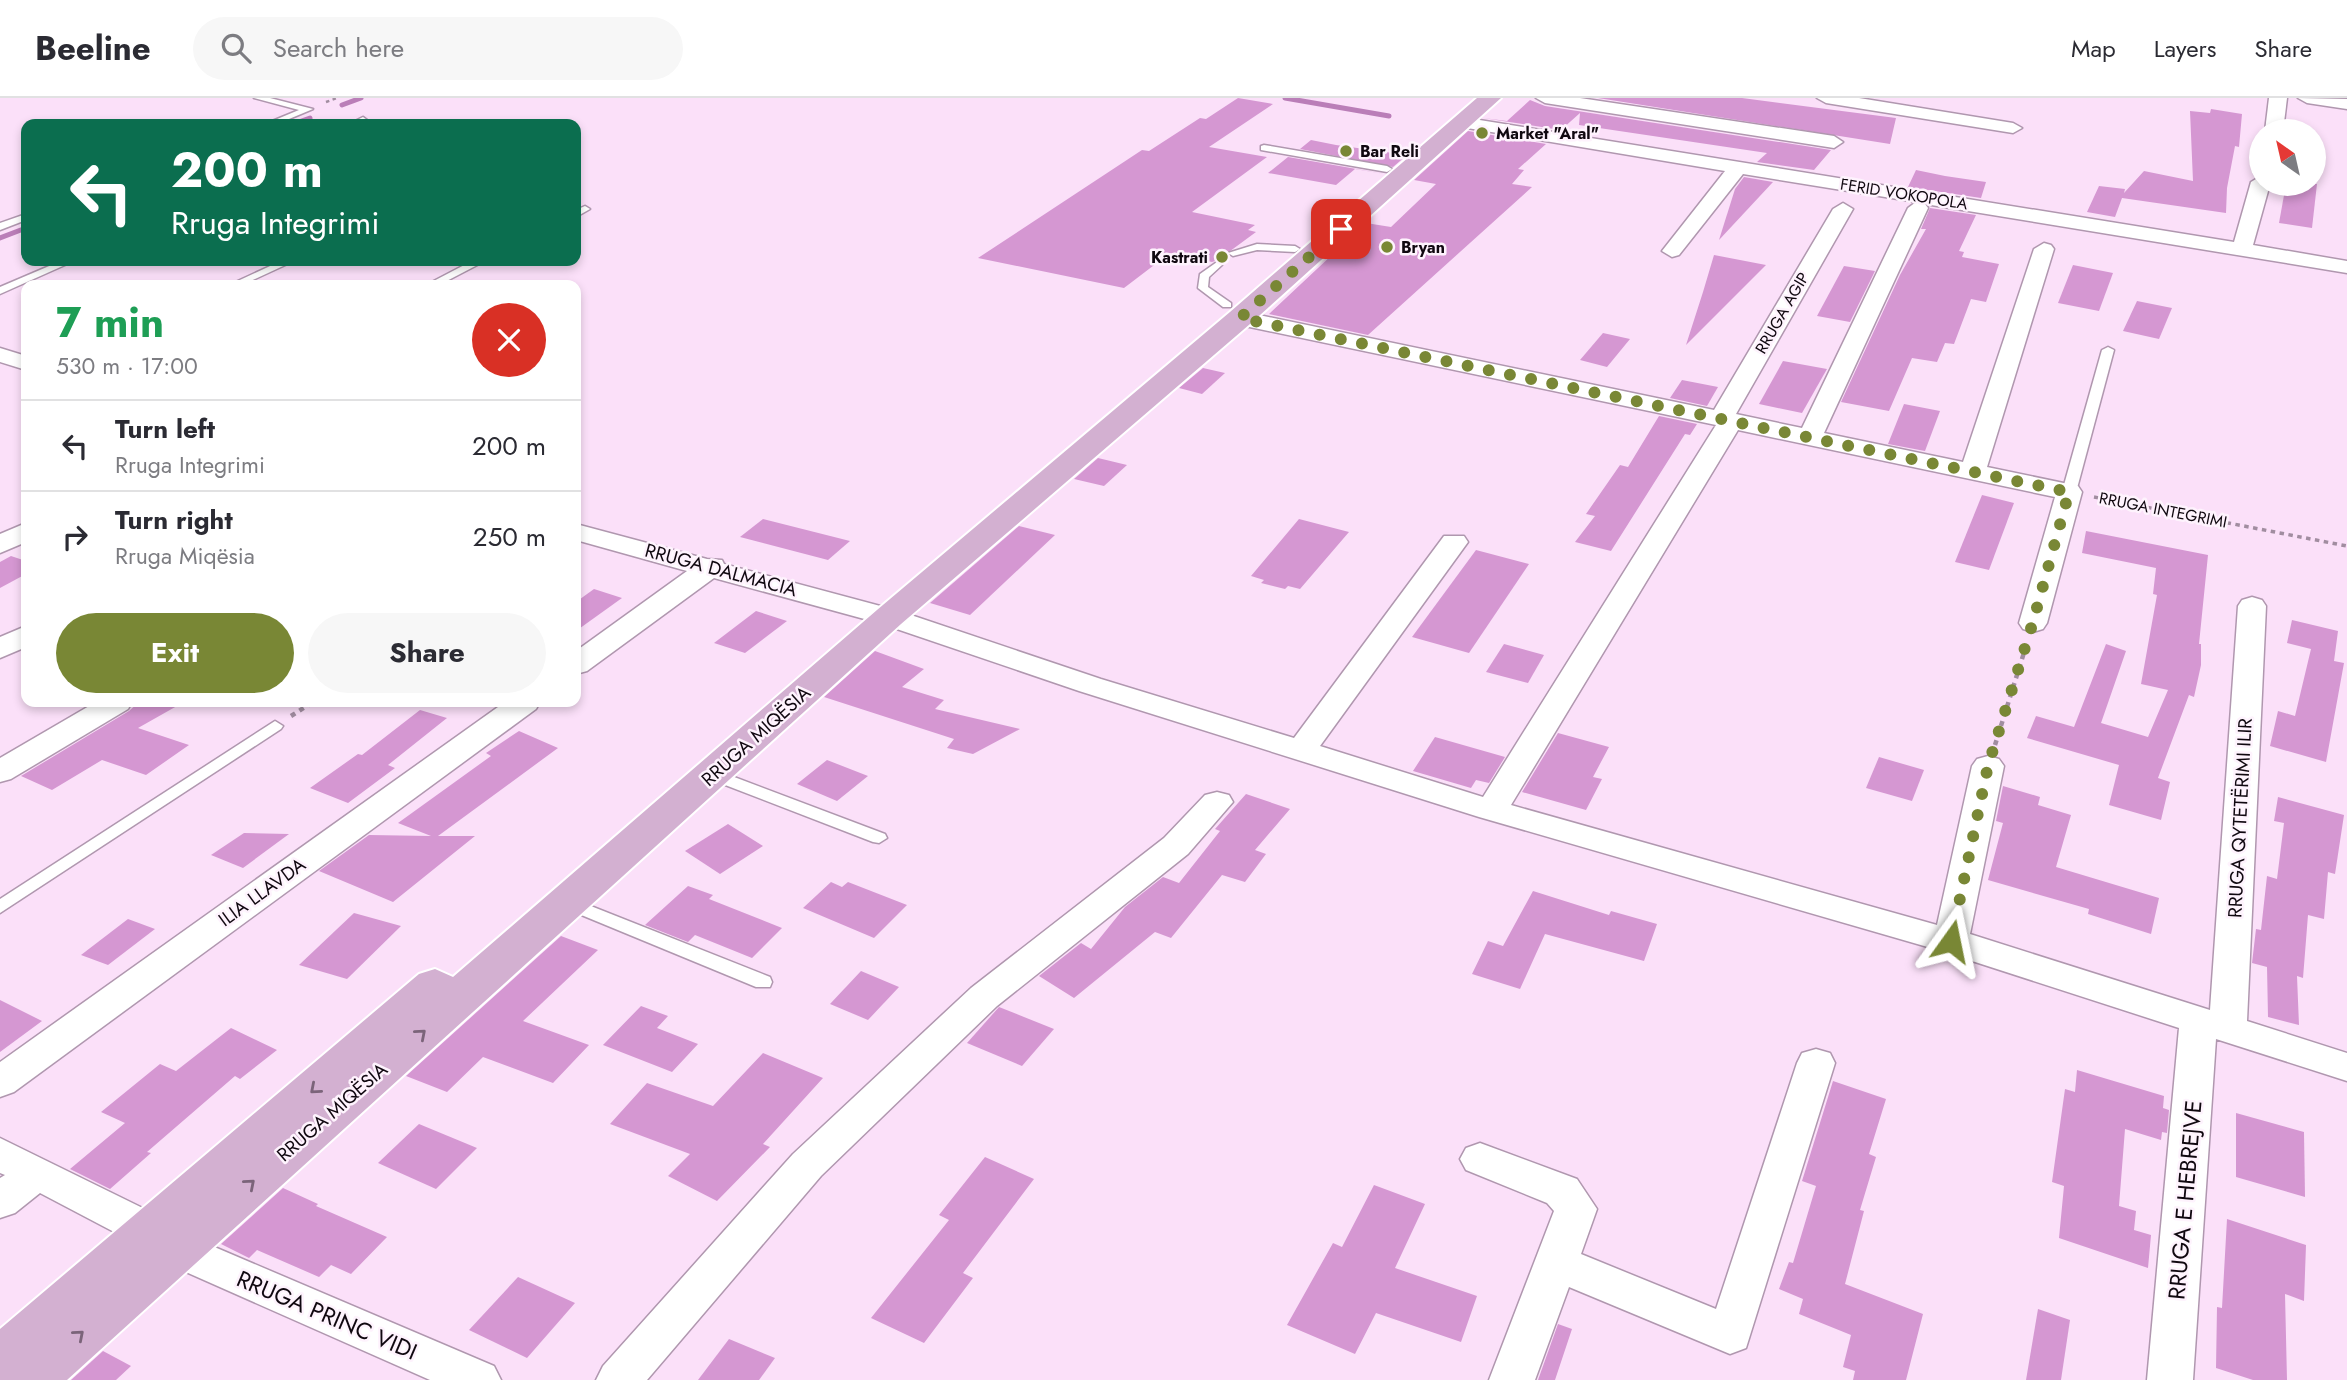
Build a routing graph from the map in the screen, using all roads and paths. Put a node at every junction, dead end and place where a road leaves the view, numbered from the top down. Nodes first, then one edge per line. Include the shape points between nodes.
1 (258, 98) edge
2 (1545, 98) edge
3 (1826, 98) edge
4 (2278, 98) edge
5 (2308, 98) edge
6 (2347, 104) edge
7 (1473, 106) edge
8 (282, 119) edge
9 (2275, 119) edge
10 (2013, 128) dead end
11 (1834, 142) dead end
12 (1264, 148) dead end
13 (1738, 167) junction
14 (1387, 169) junction
15 (2257, 196) edge
16 (1918, 208) dead end
17 (1843, 209) dead end
18 (21, 219) edge
19 (0, 228) edge
20 (1295, 249) junction
21 (2044, 249) dead end
22 (2242, 249) junction
23 (1672, 251) dead end
24 (1233, 253) dead end
25 (1217, 265) dead end
26 (58, 266) edge
27 (278, 266) edge
28 (470, 266) edge
29 (2347, 267) edge
30 (25, 280) edge
31 (245, 280) edge
32 (441, 280) edge
33 (21, 282) edge
34 (0, 291) edge
35 (1234, 312) junction
36 (2108, 350) dead end
37 (0, 355) edge
38 (21, 361) edge
39 (1726, 419) junction
40 (1810, 437) junction
41 (1973, 471) junction
42 (2069, 492) junction
43 (581, 533) edge
44 (21, 534) edge
45 (1454, 542) dead end
46 (0, 545) edge
47 (2347, 546) edge
48 (712, 566) junction
49 (2252, 606) dead end
50 (878, 614) junction
51 (2033, 622) joint
52 (21, 638) edge
53 (0, 649) edge
54 (581, 661) edge
55 (109, 707) edge
56 (518, 707) edge
57 (275, 726) dead end
58 (1301, 751) junction
59 (1988, 766) joint
60 (0, 772) edge
61 (713, 774) junction
62 (1217, 802) dead end
63 (1491, 810) junction
64 (879, 838) dead end
65 (568, 903) junction
66 (0, 907) edge
67 (1951, 941) junction
68 (763, 982) dead end
69 (2214, 1025) junction
70 (1816, 1063) dead end
71 (2347, 1067) edge
72 (0, 1082) edge
73 (0, 1154) edge
74 (1480, 1159) dead end
75 (37, 1173) junction
76 (0, 1201) edge
77 (163, 1240) junction
78 (1556, 1263) junction
79 (0, 1362) edge
80 (28, 1380) edge
81 (478, 1380) edge
82 (620, 1380) edge
83 (1512, 1380) edge
84 (2170, 1380) edge

1 - 8 lane via 309,109
2 - 11 street
3 - 10 street
4 - 9 street
5 - 6 street
7 - 13 street, FERID VOKOPOLA
7 - 14 main road, RRUGA MIQËSIA
7 - 35 main road, RRUGA MIQËSIA
12 - 14 lane
13 - 22 street, FERID VOKOPOLA
13 - 23 street
14 - 20 main road, RRUGA MIQËSIA
15 - 22 street
16 - 40 street
17 - 39 street, RRUGA AGIP
18 - 19 lane
20 - 24 lane via 1257,247
20 - 35 main road, RRUGA MIQËSIA
21 - 41 street
22 - 29 street, FERID VOKOPOLA
25 - 35 lane via 1204,276 1203,288
26 - 30 lane
27 - 31 lane
28 - 32 lane
33 - 34 lane
35 - 39 street
35 - 50 main road, RRUGA MIQËSIA
36 - 42 lane
37 - 38 street
39 - 40 street
39 - 63 street, RRUGA AGIP
40 - 41 street
41 - 42 street
42 - 47 path, RRUGA INTEGRIMI
42 - 51 street
43 - 48 street, RRUGA DALMACIA
44 - 46 street
45 - 58 street
48 - 50 street, RRUGA DALMACIA
48 - 54 street
49 - 69 street, RRUGA QYTETËRIMI ILIR
50 - 58 street, RRUGA DALMACIA
50 - 61 main road, RRUGA MIQËSIA
50 -> 77 main road, RRUGA MIQËSIA
51 - 59 path
52 - 53 street
55 - 60 street
56 - 72 street, ILIA LLAVDA
57 - 66 lane
58 - 63 street, RRUGA DALMACIA
59 - 67 street
61 - 64 lane
61 - 65 main road, RRUGA MIQËSIA
62 - 82 street via 1176,846 984,997 807,1165
63 - 67 street, RRUGA DALMACIA
65 - 68 lane
77 -> 65 main road, RRUGA MIQËSIA
67 - 69 street, RRUGA DALMACIA
69 - 71 street, RRUGA DALMACIA
69 - 84 street, RRUGA E HEBREJVE
70 - 78 street via 1730,1335
73 - 75 street, RRUGA PRINC VIDI
74 - 78 street via 1562,1191 1576,1209
75 - 76 street
75 - 77 street, RRUGA PRINC VIDI
77 - 79 main road, RRUGA MIQËSIA
80 -> 77 main road, RRUGA MIQËSIA
77 - 81 street, RRUGA PRINC VIDI
78 - 83 street

